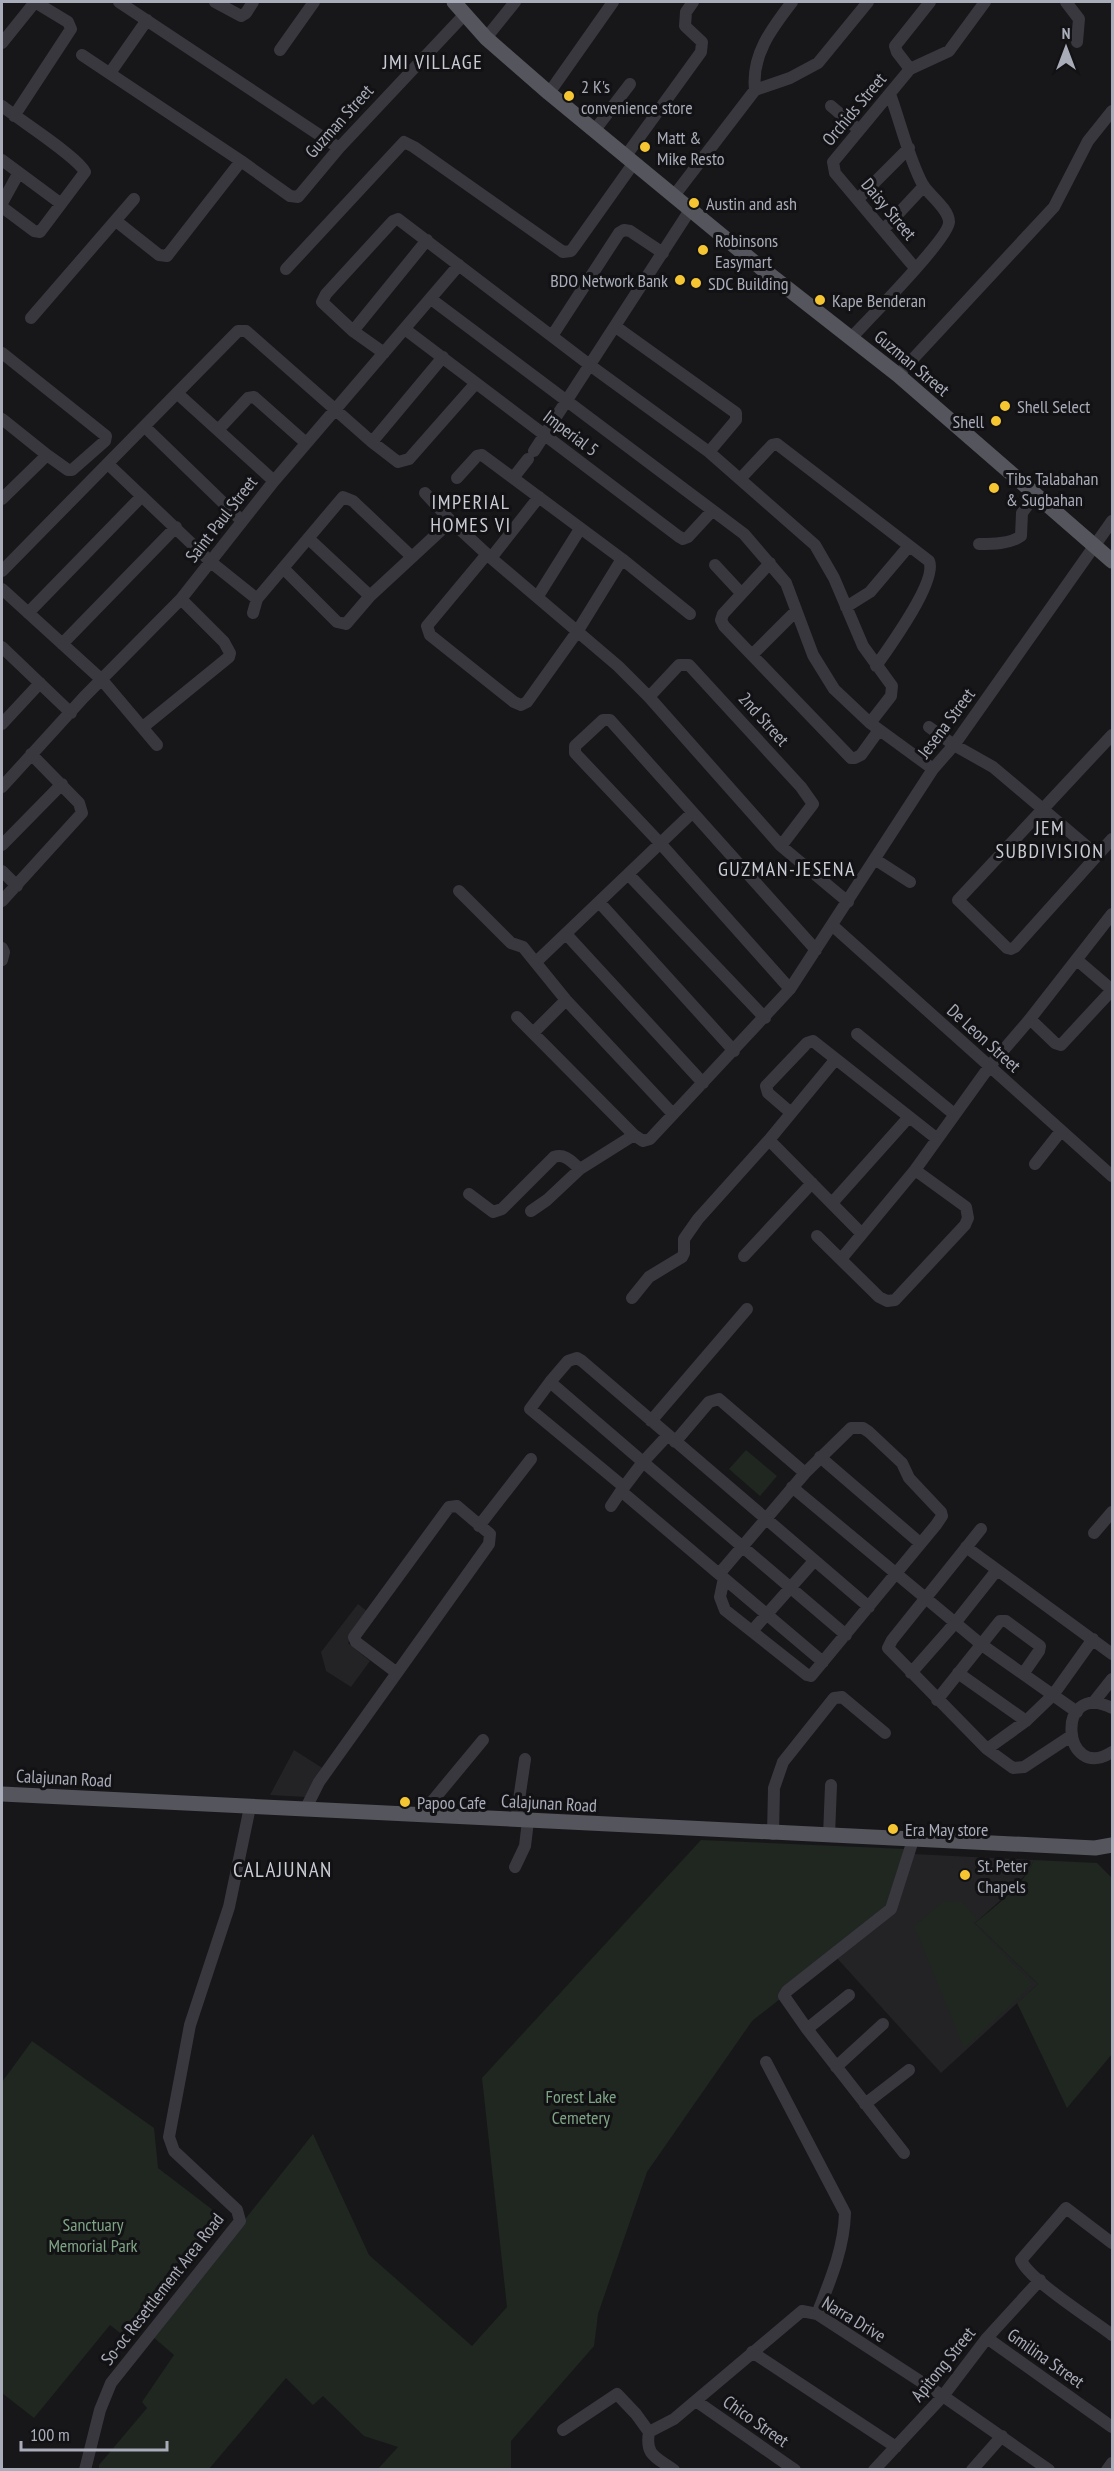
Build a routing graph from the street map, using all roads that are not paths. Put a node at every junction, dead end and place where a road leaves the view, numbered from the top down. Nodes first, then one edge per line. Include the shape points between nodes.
1 (35, 2) edge
2 (119, 2) edge
3 (215, 2) edge
4 (253, 2) edge
5 (314, 2) edge
6 (454, 2) edge
7 (515, 2) edge
8 (613, 2) edge
9 (693, 2) edge
10 (792, 2) edge
11 (868, 2) edge
12 (930, 2) edge
13 (985, 2) edge
14 (1066, 2) edge
15 (465, 14) junction
16 (147, 20) junction
17 (486, 38) junction
18 (1077, 42) dead end
19 (2, 43) edge
20 (280, 50) dead end
21 (82, 55) dead end
22 (910, 69) junction
23 (110, 73) junction
24 (630, 84) dead end
25 (755, 90) junction
26 (549, 93) junction
27 (890, 94) junction
28 (2, 106) edge
29 (831, 106) dead end
30 (1113, 111) edge
31 (14, 116) junction
32 (859, 130) junction
33 (594, 131) junction
34 (339, 148) junction
35 (909, 148) junction
36 (2, 160) edge
37 (629, 160) junction
38 (241, 161) junction
39 (835, 173) joint
40 (18, 174) junction
41 (924, 186) junction
42 (674, 197) junction
43 (134, 199) dead end
44 (858, 199) junction
45 (60, 203) junction
46 (2, 205) edge
47 (690, 210) junction
48 (116, 221) junction
49 (884, 229) junction
50 (427, 240) junction
51 (663, 253) junction
52 (459, 265) junction
53 (915, 268) junction
54 (286, 269) dead end
55 (431, 299) junction
56 (31, 318) dead end
57 (616, 327) junction
58 (406, 330) junction
59 (354, 331) junction
60 (552, 336) junction
61 (851, 338) junction
62 (2, 353) edge
63 (384, 353) junction
64 (443, 357) junction
65 (591, 366) junction
66 (898, 375) junction
67 (476, 383) junction
68 (178, 394) junction
69 (567, 402) junction
70 (334, 410) junction
71 (2, 419) edge
72 (145, 427) junction
73 (218, 430) junction
74 (544, 437) junction
75 (372, 442) junction
76 (306, 443) junction
77 (709, 452) junction
78 (47, 455) junction
79 (108, 464) junction
80 (457, 478) dead end
81 (513, 478) junction
82 (741, 478) junction
83 (274, 481) junction
84 (425, 493) dead end
85 (1035, 495) junction
86 (142, 496) junction
87 (539, 497) junction
88 (2, 498) edge
89 (712, 511) junction
90 (242, 521) junction
91 (451, 521) junction
92 (1113, 521) edge
93 (176, 527) junction
94 (580, 529) junction
95 (309, 539) junction
96 (979, 544) dead end
97 (1094, 545) junction
98 (909, 546) junction
99 (411, 556) junction
100 (489, 556) junction
101 (622, 559) junction
102 (1113, 561) edge
103 (212, 563) junction
104 (770, 563) junction
105 (715, 565) dead end
106 (283, 568) junction
107 (2, 571) edge
108 (2, 589) edge
109 (741, 593) junction
110 (370, 596) junction
111 (538, 596) junction
112 (181, 599) junction
113 (257, 599) junction
114 (846, 607) junction
115 (796, 610) junction
116 (28, 613) junction
117 (253, 613) dead end
118 (690, 614) dead end
119 (577, 632) junction
120 (62, 644) junction
121 (753, 654) junction
122 (4, 655) edge
123 (876, 666) junction
124 (102, 680) junction
125 (40, 683) junction
126 (649, 697) junction
127 (71, 713) junction
128 (2, 724) edge
129 (875, 726) junction
130 (143, 728) junction
131 (928, 728) dead end
132 (1113, 735) edge
133 (158, 744) dead end
134 (954, 745) junction
135 (31, 753) junction
136 (933, 769) junction
137 (62, 784) junction
138 (2, 786) edge
139 (1044, 810) junction
140 (692, 813) junction
141 (1113, 839) edge
142 (660, 843) junction
143 (2, 845) edge
144 (782, 846) junction
145 (1097, 855) junction
146 (876, 860) junction
147 (2, 871) edge
148 (628, 874) junction
149 (910, 882) dead end
150 (17, 886) junction
151 (459, 891) dead end
152 (2, 901) edge
153 (599, 902) junction
154 (848, 902) junction
155 (1113, 914) edge
156 (833, 926) junction
157 (566, 934) junction
158 (2, 948) edge
159 (816, 950) junction
160 (2, 960) edge
161 (1077, 960) junction
162 (536, 962) junction
163 (790, 989) junction
164 (1112, 990) edge
165 (566, 1000) junction
166 (517, 1017) dead end
167 (765, 1018) junction
168 (1030, 1019) junction
169 (533, 1034) junction
170 (857, 1034) dead end
171 (734, 1051) junction
172 (835, 1060) junction
173 (989, 1067) junction
174 (704, 1083) junction
175 (790, 1112) junction
176 (672, 1113) junction
177 (954, 1114) junction
178 (909, 1117) junction
179 (1061, 1131) junction
180 (634, 1135) junction
181 (936, 1138) junction
182 (769, 1140) junction
183 (1035, 1164) dead end
184 (580, 1169) junction
185 (915, 1170) junction
186 (1113, 1176) edge
187 (812, 1183) junction
188 (469, 1194) dead end
189 (832, 1203) junction
190 (531, 1210) dead end
191 (862, 1234) junction
192 (817, 1236) dead end
193 (744, 1256) dead end
194 (842, 1258) junction
195 (632, 1298) dead end
196 (747, 1308) dead end
197 (550, 1382) junction
198 (651, 1421) junction
199 (672, 1438) junction
200 (820, 1457) junction
201 (531, 1459) dead end
202 (643, 1462) junction
203 (805, 1473) junction
204 (792, 1487) junction
205 (622, 1489) junction
206 (611, 1506) dead end
207 (1113, 1512) edge
208 (764, 1519) junction
209 (479, 1526) junction
210 (981, 1529) dead end
211 (1094, 1533) dead end
212 (920, 1543) junction
213 (741, 1547) junction
214 (966, 1547) junction
215 (814, 1561) junction
216 (997, 1570) junction
217 (896, 1575) junction
218 (721, 1576) junction
219 (790, 1588) junction
220 (925, 1598) junction
221 (869, 1607) junction
222 (767, 1614) junction
223 (955, 1623) junction
224 (752, 1631) junction
225 (846, 1635) junction
226 (1093, 1639) junction
227 (982, 1645) junction
228 (1113, 1654) edge
229 (823, 1662) junction
230 (397, 1673) junction
231 (911, 1673) junction
232 (958, 1673) junction
233 (1023, 1674) junction
234 (1113, 1679) edge
235 (1053, 1695) junction
236 (937, 1700) junction
237 (1093, 1703) junction
238 (1113, 1708) edge
239 (1077, 1712) junction
240 (1026, 1721) junction
241 (885, 1733) dead end
242 (1071, 1736) junction
243 (483, 1740) dead end
244 (987, 1749) junction
245 (1113, 1752) edge
246 (525, 1759) dead end
247 (831, 1785) dead end
248 (2, 1794) edge
249 (250, 1807) junction
250 (305, 1810) junction
251 (420, 1816) junction
252 (522, 1821) junction
253 (773, 1834) junction
254 (829, 1836) junction
255 (914, 1840) junction
256 (1113, 1845) edge
257 (515, 1867) dead end
258 (849, 1995) dead end
259 (884, 2024) dead end
260 (807, 2029) junction
261 (766, 2062) dead end
262 (836, 2067) junction
263 (909, 2070) dead end
264 (865, 2104) junction
265 (904, 2153) dead end
266 (1113, 2242) edge
267 (1040, 2280) junction
268 (817, 2314) junction
269 (1113, 2335) edge
270 (987, 2338) junction
271 (752, 2352) junction
272 (943, 2396) junction
273 (696, 2401) junction
274 (1113, 2427) edge
275 (563, 2430) dead end
276 (649, 2432) junction
277 (1002, 2436) junction
278 (896, 2447) junction
279 (1113, 2463) edge
280 (86, 2469) edge
281 (674, 2469) edge
282 (795, 2469) edge
283 (874, 2469) edge
284 (972, 2469) edge
285 (1049, 2469) edge
286 (1107, 2469) edge

1 - 19 street
1 - 31 street via 68,22 70,29
2 - 16 street
3 - 4 street via 241,16
5 - 20 street
6 - 15 main road, Guzman Street
7 - 17 street
8 - 26 street
9 - 37 street via 686,12 685,26 702,42 701,52
10 - 25 street via 772,27 759,56
11 - 25 street via 818,63
12 - 22 street via 895,46
13 - 22 street via 949,51
14 - 18 street via 1079,19
15 - 17 main road, Guzman Street
15 - 34 street, Guzman Street
16 - 23 street
16 - 34 street
17 - 26 main road, Guzman Street
21 - 23 street
22 - 27 street, Orchids Street
23 - 38 street
24 - 33 street
25 - 42 street
26 - 33 main road, Guzman Street
27 - 32 street, Orchids Street
27 - 35 street
28 - 31 street
29 - 32 street
30 - 66 street via 1088,141 1054,207
31 - 45 street via 84,170 83,177
32 - 39 street, Orchids Street via 833,162
33 - 37 main road, Guzman Street
34 - 38 street, Guzman Street via 298,197 290,196
35 - 41 street
35 - 44 street
36 - 40 street
37 - 42 main road, Guzman Street
37 - 54 street via 574,247 564,252 404,142
38 - 48 street via 167,256 159,255
39 - 44 street, Daisy Street
40 - 45 street
40 - 46 street
41 - 49 street
41 - 53 street via 949,217 946,232
42 - 47 main road, Guzman Street
43 - 48 street
44 - 49 street, Daisy Street
45 - 46 street via 38,232
47 - 51 street
47 - 61 main road, Guzman Street
48 - 56 street
49 - 53 street, Daisy Street
50 - 52 street
50 - 59 street
50 - 59 street via 400,220 393,221 326,294 322,302
51 - 57 street
51 - 60 street via 630,231 619,233
52 - 55 street, Saint Paul Street
52 - 60 street
53 - 61 street
55 - 58 street, Saint Paul Street
55 - 69 street
57 - 65 street
57 - 77 street via 736,413 736,420
58 - 63 street, Saint Paul Street
58 - 64 street, Imperial 5
59 - 63 street
60 - 65 street
61 - 66 main road, Guzman Street
62 - 78 street via 106,436 72,470
63 - 70 street, Saint Paul Street
64 - 67 street, Imperial 5
64 - 75 street
65 - 69 street
65 - 77 street
66 - 85 main road, Guzman Street
67 - 74 street, Imperial 5
67 - 75 street via 406,461 398,462
68 - 70 street via 236,333 243,331
68 - 72 street
68 - 73 street
69 - 74 street
69 - 89 street
70 - 75 street
70 - 76 street, Saint Paul Street
71 - 78 street
72 - 79 street
72 - 90 street
73 - 76 street via 248,398 254,397
73 - 83 street
74 - 81 street
74 - 89 street, Imperial 5 via 683,539
76 - 83 street, Saint Paul Street
77 - 82 street
78 - 88 street
79 - 86 street
79 - 107 street
80 - 81 street via 480,454
81 - 87 street
82 - 98 street via 777,444
82 - 114 street via 815,545
83 - 90 street, Saint Paul Street
84 - 91 street
85 - 96 street via 1022,513 1021,536 1004,543
85 - 97 main road, Guzman Street
86 - 93 street
86 - 116 street
87 - 94 street
87 - 100 street
89 - 104 street via 744,534
90 - 103 street, Saint Paul Street
91 - 99 street
91 - 100 street
92 - 97 street, Jesena Street
93 - 103 street
93 - 120 street
94 - 101 street
94 - 111 street
95 - 99 street via 338,499 346,497
95 - 106 street
95 - 110 street
97 - 102 main road, Guzman Street
97 - 134 street, Jesena Street
98 - 114 street via 870,592
98 - 123 street via 932,567 903,628
99 - 110 street
100 - 111 street
100 - 119 street via 427,626 430,635 521,705
101 - 118 street
101 - 119 street
103 - 112 street, Saint Paul Street
103 - 113 street
104 - 109 street
104 - 115 street via 786,583
105 - 109 street
106 - 110 street via 340,624 350,622
106 - 113 street
108 - 116 street
109 - 121 street via 721,621
111 - 119 street
112 - 124 street, Saint Paul Street
112 - 130 street via 225,642 229,657
113 - 117 street
114 - 123 street
115 - 121 street
115 - 129 street via 813,655 834,689
116 - 120 street
119 - 126 street
120 - 124 street
121 - 129 street via 851,758 861,755
122 - 125 street
123 - 129 street via 893,690
124 - 127 street, Saint Paul Street
124 - 130 street
125 - 127 street
125 - 128 street
126 - 144 street
126 - 144 street, 2nd Street via 678,664 689,664 801,787 813,804
127 - 135 street, Saint Paul Street
129 - 136 street
130 - 133 street
131 - 134 street
132 - 139 street
134 - 136 street, Jesena Street
134 - 139 street via 993,766
135 - 137 street
135 - 138 street, Saint Paul Street
136 - 146 street, Jesena Street
137 - 143 street
137 - 150 street via 80,803 82,813
139 - 145 street
139 - 145 street via 958,900 1007,948 1015,947
140 - 142 street
140 - 142 street via 610,720 603,720 575,746 575,753
140 - 159 street
141 - 145 street
142 - 148 street
142 - 163 street
144 - 154 street
146 - 149 street
146 - 154 street, Jesena Street
147 - 150 street
148 - 153 street
148 - 167 street
150 - 152 street
151 - 162 street
153 - 157 street
153 - 171 street
154 - 156 street, Jesena Street
155 - 161 street
156 - 159 street, Jesena Street
156 - 173 street, De Leon Street
157 - 162 street
157 - 174 street
158 - 160 street
159 - 163 street, Jesena Street
161 - 164 street
161 - 168 street
162 - 165 street
163 - 167 street, Jesena Street
164 - 168 street via 1061,1045
165 - 169 street
165 - 176 street
166 - 169 street
167 - 171 street, Jesena Street
168 - 173 street
169 - 180 street
170 - 177 street
171 - 174 street, Jesena Street
172 - 175 street
172 - 175 street via 811,1041 766,1086 768,1093
172 - 178 street
173 - 177 street
173 - 179 street, De Leon Street
174 - 176 street, Jesena Street
175 - 182 street
176 - 180 street, Jesena Street via 650,1138 643,1141
177 - 181 street
178 - 181 street
178 - 189 street
179 - 183 street
179 - 186 street, De Leon Street
180 - 184 street
181 - 185 street
182 - 187 street
182 - 195 street via 686,1236 682,1257 649,1277
184 - 188 street via 565,1157 554,1157 502,1209 494,1212
184 - 190 street
185 - 191 street
185 - 194 street via 966,1207 965,1225 895,1300 879,1297
187 - 189 street
187 - 193 street
189 - 191 street
191 - 194 street
192 - 194 street
196 - 198 street
197 - 198 street via 568,1361 577,1358
197 - 202 street
197 - 205 street via 530,1409
198 - 199 street
199 - 202 street
199 - 203 street via 709,1402 720,1399
199 - 208 street
200 - 203 street
200 - 212 street
200 - 212 street via 851,1428 869,1432 902,1463 909,1478 941,1512 940,1520
201 - 209 street
202 - 205 street
202 - 213 street
203 - 204 street
204 - 208 street
204 - 217 street
205 - 206 street
205 - 218 street
207 - 211 street
208 - 213 street
208 - 215 street
209 - 230 street via 490,1534 489,1544
209 - 230 street via 457,1506 449,1507 354,1636 356,1642
210 - 214 street
212 - 217 street
213 - 218 street
213 - 219 street
214 - 216 street
214 - 220 street
215 - 219 street
215 - 221 street
216 - 223 street
216 - 226 street
217 - 220 street
217 - 221 street
218 - 222 street
218 - 224 street via 722,1606
219 - 222 street
219 - 225 street
220 - 223 street
220 - 231 street via 888,1648
221 - 225 street
222 - 224 street
222 - 229 street
223 - 227 street
223 - 231 street
224 - 229 street via 807,1675 811,1676
225 - 229 street
226 - 228 street
226 - 235 street
227 - 232 street
227 - 233 street
227 - 233 street via 1000,1621 1006,1621 1040,1646
230 - 250 street via 319,1782
231 - 236 street
232 - 236 street
232 - 240 street
233 - 235 street
234 - 237 street
235 - 239 street
235 - 240 street
236 - 244 street
237 - 238 street
237 - 239 street
239 - 242 street
240 - 244 street
241 - 253 street via 842,1697 834,1698 783,1761 774,1788
242 - 244 street via 1018,1769
242 - 245 street via 1086,1755 1102,1757
243 - 251 street
246 - 252 street
247 - 254 street
248 - 249 main road, Calajunan Road
249 - 250 main road, Calajunan Road
249 - 280 street, So-oc Resettlement Area Road via 229,1907 190,2025 169,2137 174,2151 237,2211 240,2221 111,2383 100,2410
250 - 251 main road, Calajunan Road
251 - 252 main road, Calajunan Road
252 - 253 main road, Calajunan Road
252 - 257 street via 523,1854
253 - 254 main road, Calajunan Road
254 - 255 main road, Calajunan Road
255 - 256 main road, Calajunan Road via 1095,1848
255 - 260 street via 891,1910 785,1993
258 - 260 street
259 - 262 street
260 - 262 street
261 - 268 street via 845,2213 838,2260
262 - 264 street
263 - 264 street
264 - 265 street
266 - 267 street via 1066,2208 1021,2260
267 - 269 street
267 - 270 street, Apitong Street
268 - 271 street, Narra Drive via 802,2311
268 - 272 street, Narra Drive
270 - 272 street, Apitong Street
270 - 274 street, Gmilina Street
271 - 273 street, Narra Drive
271 - 278 street
272 - 277 street, Narra Drive
272 - 278 street, Apitong Street
273 - 276 street, Narra Drive via 661,2428
273 - 282 street, Chico Street
275 - 276 street via 617,2394
276 - 281 street via 649,2452
277 - 284 street
277 - 285 street, Narra Drive
278 - 283 street, Apitong Street
279 - 286 street

